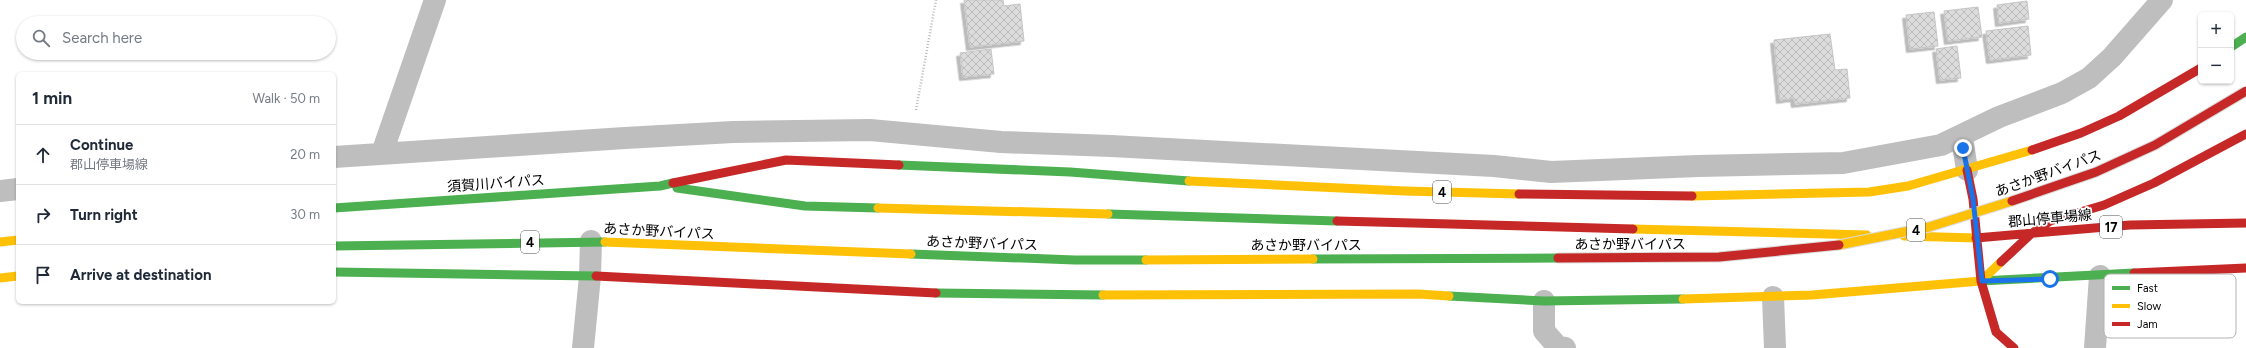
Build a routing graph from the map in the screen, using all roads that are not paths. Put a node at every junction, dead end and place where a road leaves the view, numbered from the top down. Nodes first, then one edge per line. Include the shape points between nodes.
1 (435, 0) edge
2 (2162, 0) edge
3 (2246, 37) edge
4 (2234, 45) edge
5 (2198, 70) edge
6 (2246, 91) edge
7 (2246, 134) edge
8 (1962, 137) junction
9 (382, 153) junction
10 (336, 157) edge
11 (1967, 170) junction
12 (660, 186) junction
13 (16, 189) edge
14 (0, 191) edge
15 (336, 208) edge
16 (2246, 223) edge
17 (2031, 234) junction
18 (1976, 238) junction
19 (16, 240) edge
20 (591, 241) junction
21 (0, 242) edge
22 (336, 246) edge
23 (2246, 268) edge
24 (336, 272) edge
25 (2136, 274) edge
26 (16, 276) edge
27 (590, 276) junction
28 (2100, 276) junction
29 (2104, 276) edge
30 (0, 278) edge
31 (1982, 281) junction
32 (1773, 297) junction
33 (1544, 301) junction
34 (2009, 347) edge
35 (584, 348) edge
36 (1565, 348) edge
37 (1775, 348) edge
38 (2095, 348) edge

1 - 9 street
2 - 8 street via 2112,57 2089,78 2062,93 1999,117
3 - 4 main road
5 - 11 main road, あさか野バイパス / 4 via 2119,116 2082,133
6 - 20 main road, あさか野バイパス / 4, bridge via 2155,145 2096,172 1982,212 1890,236 1825,248 1697,258 1107,260 726,248
7 - 17 main road via 2154,183 2104,206 2050,221
8 - 9 street via 1941,146 1843,163 1551,172 1494,166 1002,142 870,130 741,132
8 - 11 street
9 - 10 street
11 - 12 main road, あさか野バイパス / 4 via 1908,186 1869,192 1649,197 1227,184 1070,172 786,160
11 - 18 main road via 1973,199
12 - 15 main road, 須賀川バイパス / 4
12 - 18 main road, 郡山停車場線 via 805,206
13 - 14 street
16 - 17 main road, 郡山停車場線 / 17 via 2130,225
17 - 18 main road, 郡山停車場線 / 17
17 - 31 main road
18 - 31 main road
19 - 21 main road
20 - 22 main road, あさか野バイパス / 4
20 - 27 street
23 - 25 main road
24 - 27 main road
26 - 30 main road
27 - 33 main road via 975,295 1418,294
27 - 35 street
28 - 29 main road
28 - 31 main road
28 - 38 street
31 - 32 main road
31 - 34 main road via 1996,332
32 - 33 main road
32 - 37 street
33 - 36 street via 1544,331 1558,347

